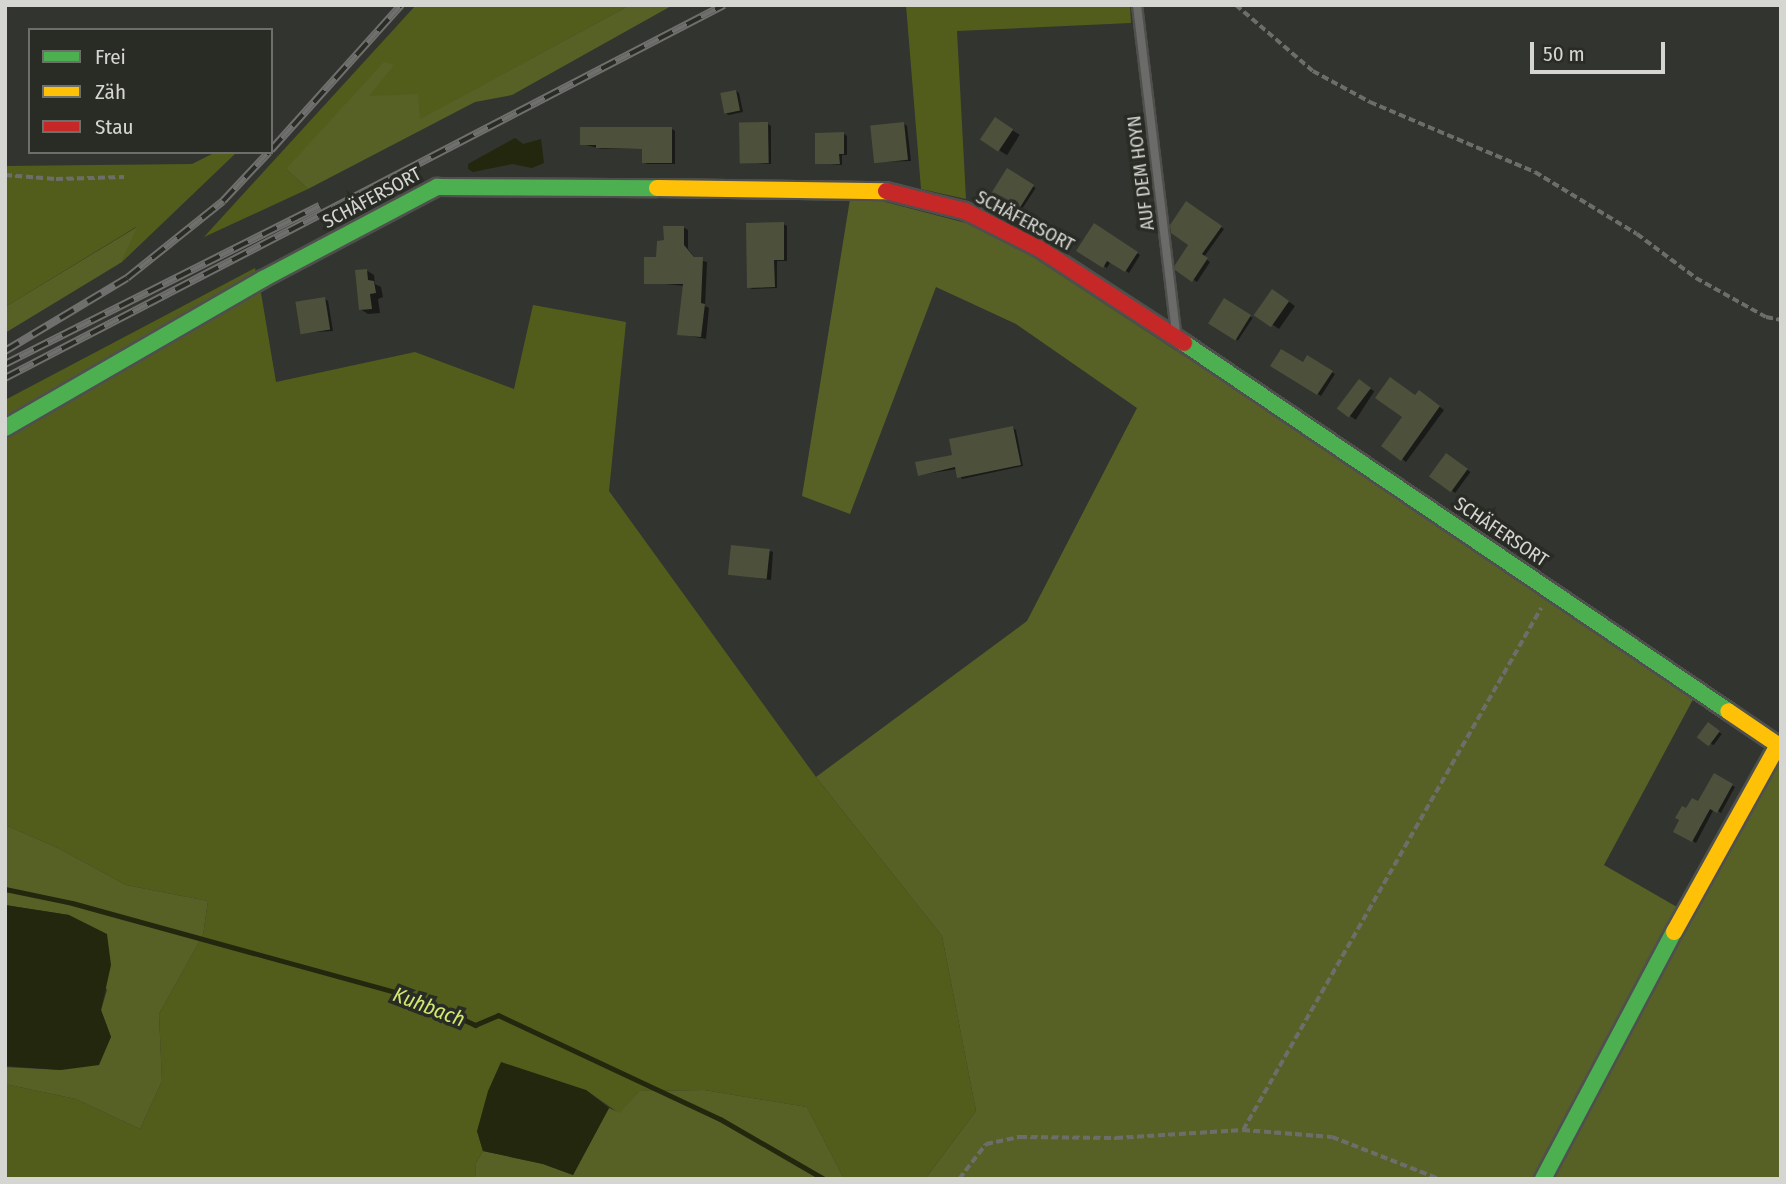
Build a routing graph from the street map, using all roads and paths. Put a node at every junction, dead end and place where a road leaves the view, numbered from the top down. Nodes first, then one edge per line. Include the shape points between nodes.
1 (1137, 5) edge
2 (1236, 5) edge
3 (5, 175) edge
4 (124, 177) dead end
5 (1781, 320) edge
6 (1176, 337) junction
7 (5, 428) edge
8 (1551, 591) junction
9 (1243, 1130) junction
10 (959, 1179) edge
11 (1439, 1179) edge
12 (1543, 1179) edge

1 - 6 lane, AUF DEM HOYN
2 - 5 path via 1312,71 1370,102 1535,172 1636,234 1696,278 1766,317
3 - 4 path
6 - 7 street, SCHÄFERSORT via 1040,249 965,211 880,190 451,185 424,192 309,254
6 - 8 street, SCHÄFERSORT
8 - 9 path
8 - 12 street, SCHÄFERSORT via 1778,744
9 - 10 path via 1116,1138 1020,1137 986,1144
9 - 11 path via 1332,1138

